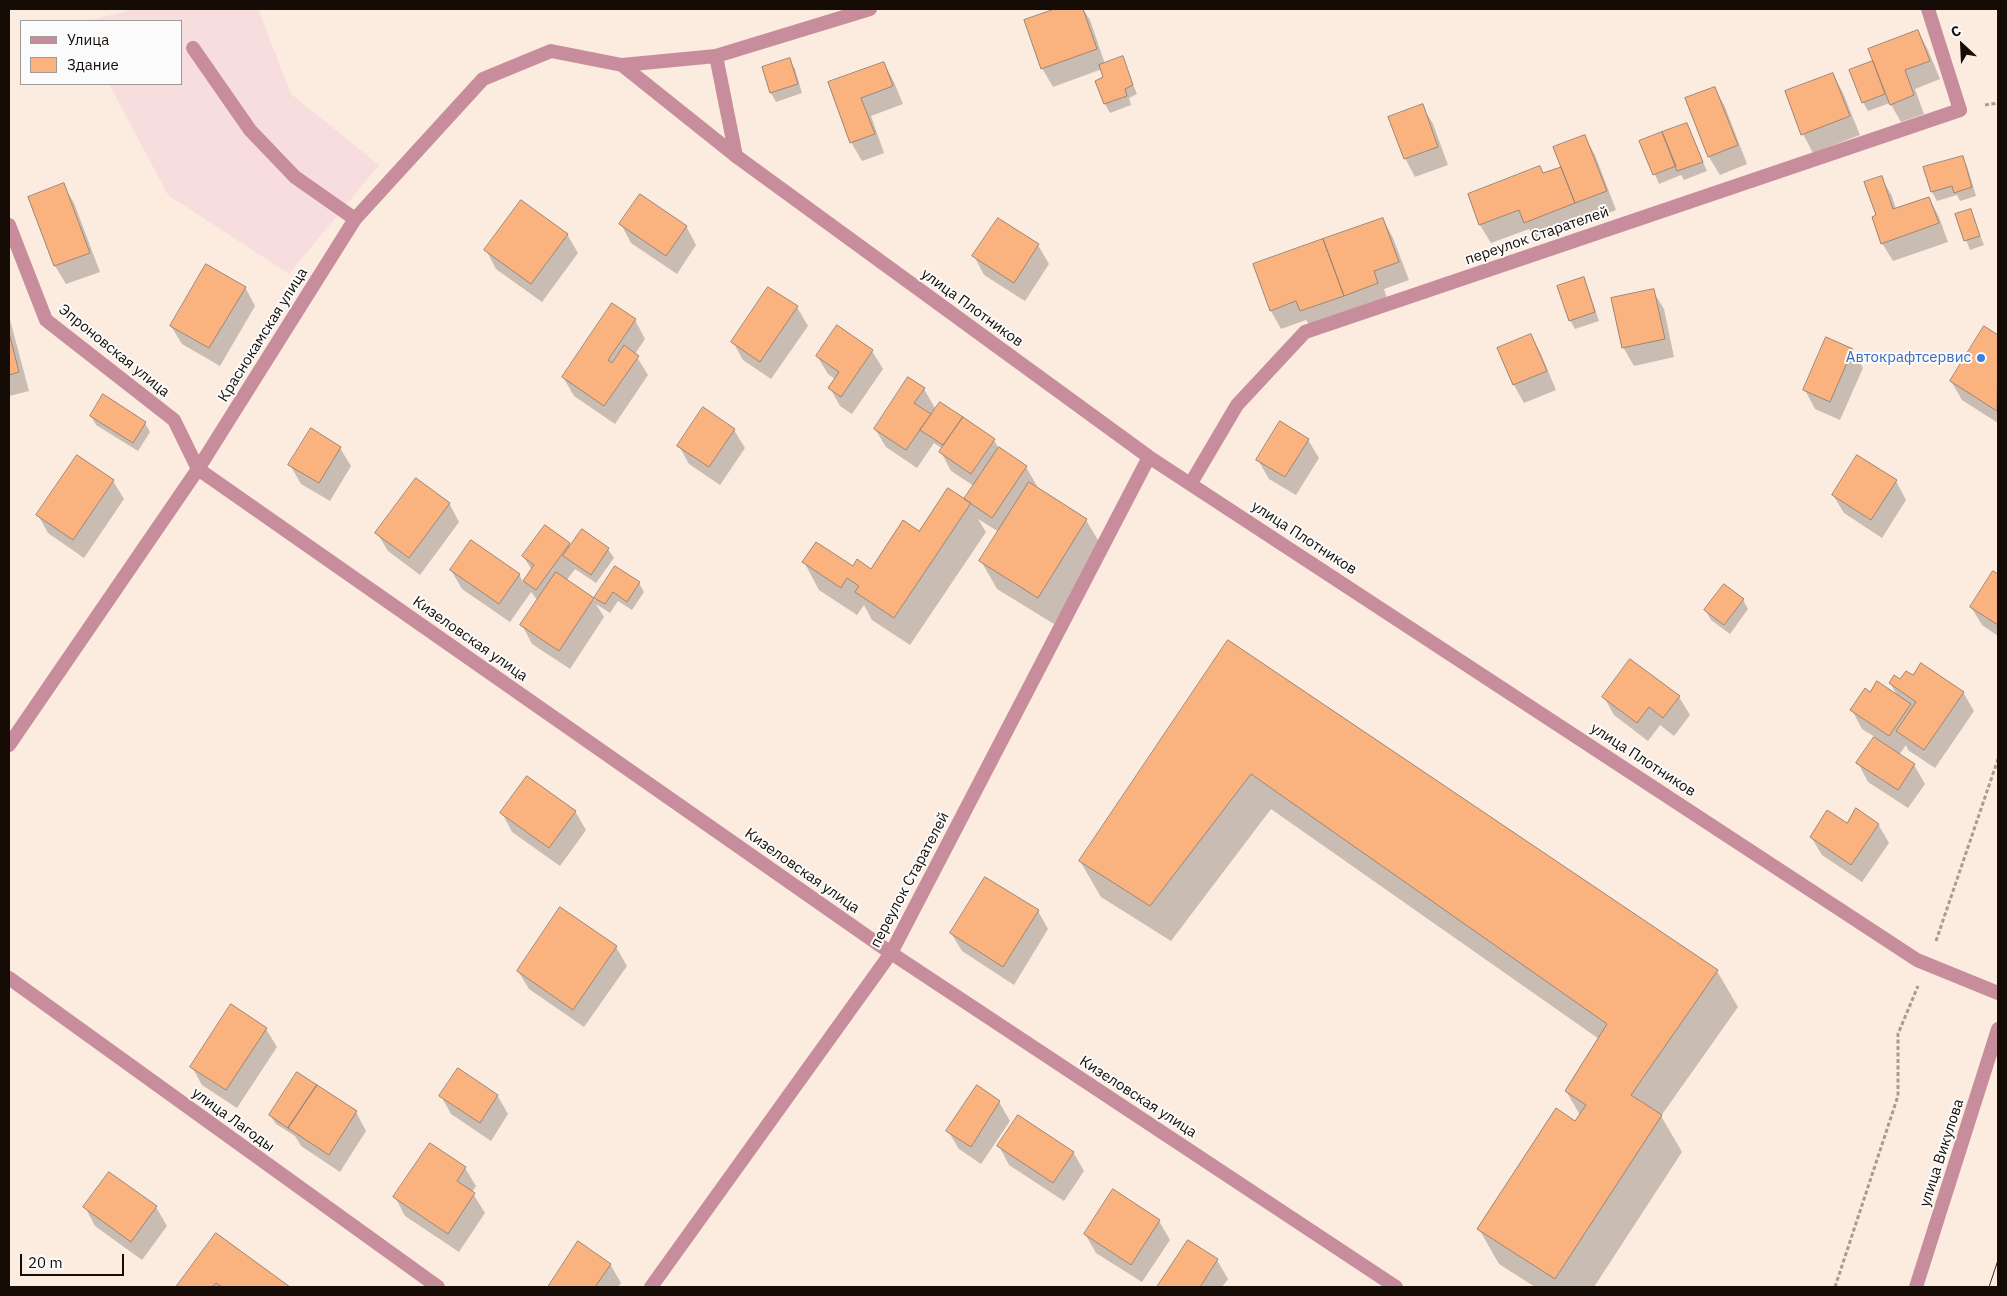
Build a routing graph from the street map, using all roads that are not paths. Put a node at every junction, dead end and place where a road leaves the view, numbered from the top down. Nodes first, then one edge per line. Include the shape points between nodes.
1 (870, 9) edge
2 (1928, 9) edge
3 (193, 48) dead end
4 (716, 56) junction
5 (622, 65) junction
6 (736, 156) junction
7 (355, 219) junction
8 (9, 225) edge
9 (1149, 457) junction
10 (198, 469) junction
11 (1191, 483) junction
12 (9, 745) edge
13 (891, 953) junction
14 (9, 978) edge
15 (1998, 993) edge
16 (1998, 1029) edge
17 (438, 1287) edge
18 (651, 1287) edge
19 (1396, 1287) edge
20 (1916, 1287) edge

1 - 4 street
2 - 11 street, переулок Старателей via 1960,110 1304,332 1237,405
3 - 7 street via 250,130 295,177
4 - 5 street
4 - 6 street
5 - 6 street, улица Плотников
5 - 7 street, Краснокамская улица via 551,52 483,79
6 - 9 street, улица Плотников
7 - 10 street, Краснокамская улица
8 - 10 street, Эпроновская улица via 46,320 174,420
9 - 11 street, улица Плотников
9 - 13 street, переулок Старателей
10 - 12 street, Краснокамская улица
10 - 13 street, Кизеловская улица
11 - 15 street, улица Плотников via 1917,960
13 - 18 street, переулок Старателей
13 - 19 street, Кизеловская улица
14 - 17 street, улица Лагоды
16 - 20 street, улица Викулова

